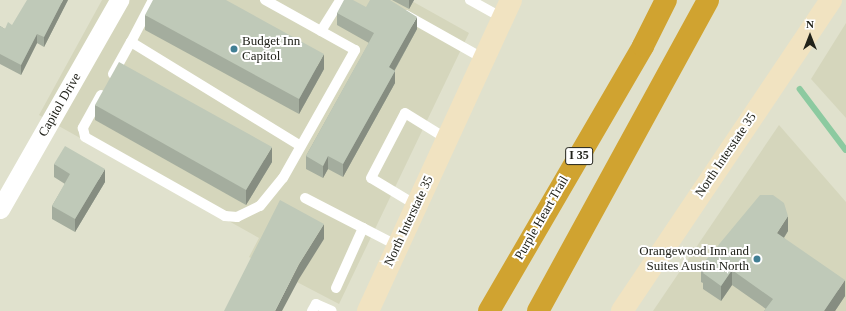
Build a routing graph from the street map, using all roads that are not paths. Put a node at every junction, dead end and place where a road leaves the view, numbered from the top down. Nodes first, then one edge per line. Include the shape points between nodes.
1 (119, 0) edge
2 (153, 0) edge
3 (265, 0) edge
4 (340, 0) edge
5 (470, 0) edge
6 (666, 0) edge
7 (708, 0) edge
8 (831, 0) edge
9 (393, 7) edge
10 (507, 9) edge
11 (321, 31) junction
12 (131, 42) junction
13 (484, 59) junction
14 (447, 139) junction
15 (301, 146) junction
16 (305, 198) dead end
17 (416, 205) junction
18 (0, 209) edge
19 (363, 228) junction
20 (398, 246) junction
21 (336, 288) dead end
22 (312, 311) edge
23 (332, 311) edge
24 (368, 311) edge
25 (489, 311) edge
26 (538, 311) edge
27 (622, 311) edge

1 - 18 street, Capitol Drive
2 - 12 lane
3 - 11 lane
4 - 11 lane
5 - 10 lane
6 - 25 highway, Purple Heart Trail / I 35 via 643,46
7 - 26 highway
8 - 27 main road, North Interstate 35
9 - 13 lane
10 - 13 main road, North Interstate 35
11 - 15 lane via 354,50
12 - 15 lane
12 - 15 lane via 83,128 85,137 226,216 237,217 260,206 283,178
13 - 14 main road, North Interstate 35
14 - 17 main road, North Interstate 35
14 - 17 lane via 405,113 371,178
16 - 19 lane
17 - 20 main road, North Interstate 35
19 - 20 lane
19 - 21 lane
20 - 24 main road, North Interstate 35
22 - 23 lane via 316,304

